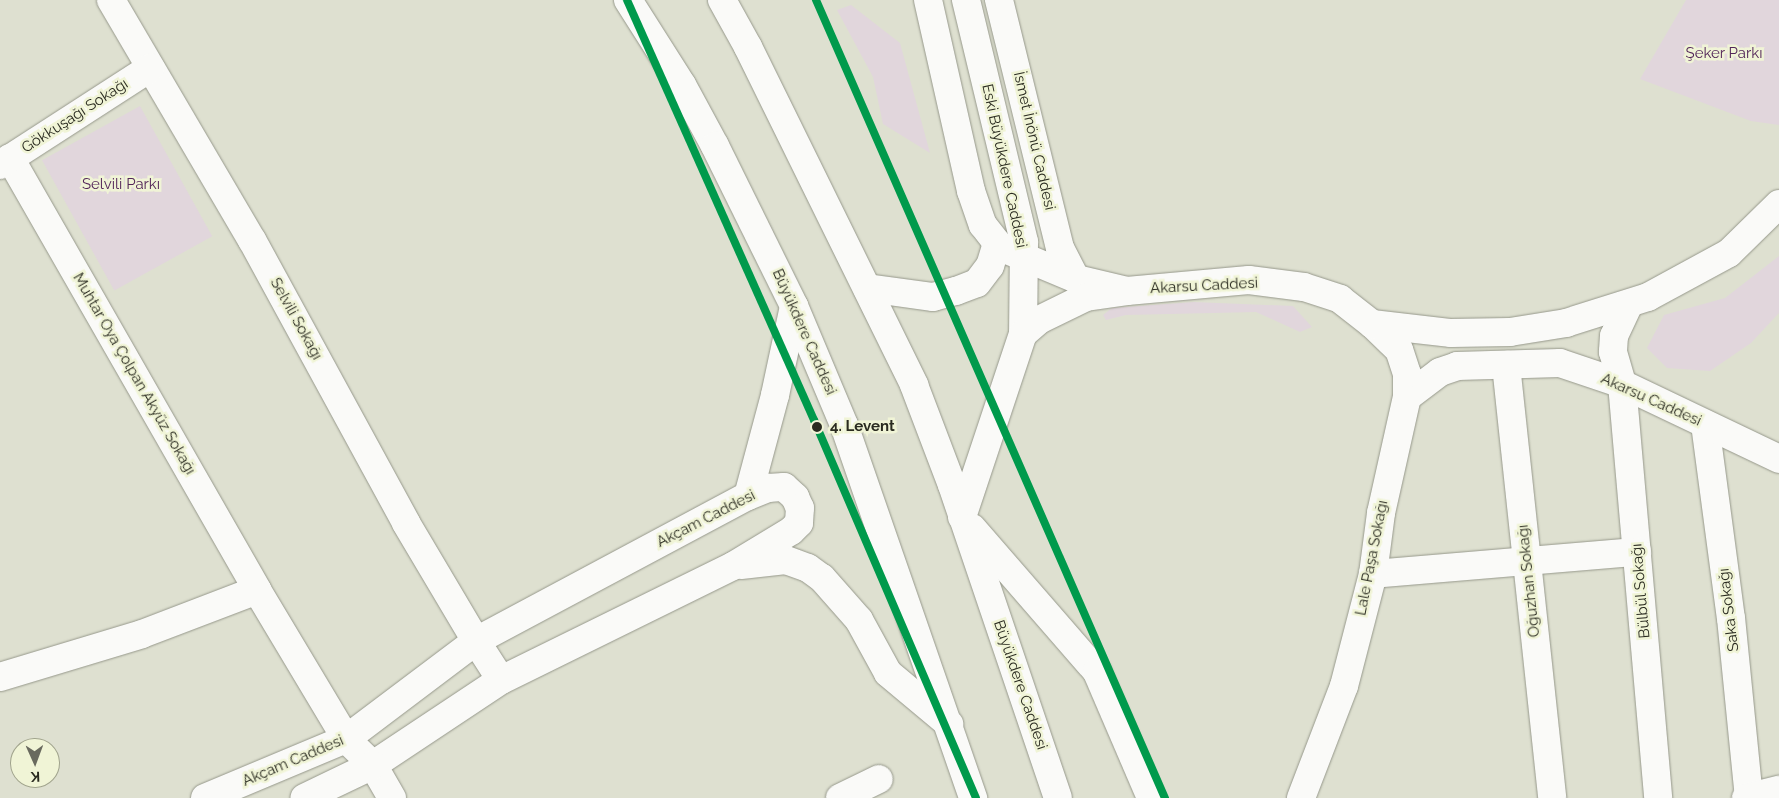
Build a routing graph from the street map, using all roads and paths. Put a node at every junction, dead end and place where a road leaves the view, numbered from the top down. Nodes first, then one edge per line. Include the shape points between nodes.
1 (111, 0) edge
2 (628, 0) edge
3 (722, 0) edge
4 (928, 0) edge
5 (966, 0) edge
6 (999, 0) edge
7 (150, 68) junction
8 (5, 161) edge
9 (1779, 204) edge
10 (997, 243) junction
11 (1023, 258) junction
12 (1076, 280) junction
13 (867, 288) junction
14 (1127, 291) junction
15 (794, 306) junction
16 (1628, 306) junction
17 (1372, 324) junction
18 (1022, 334) junction
19 (1506, 365) junction
20 (1622, 384) junction
21 (1407, 397) junction
22 (1705, 424) junction
23 (1779, 459) edge
24 (748, 496) junction
25 (962, 517) junction
26 (1637, 552) junction
27 (1527, 560) junction
28 (733, 566) junction
29 (1372, 574) junction
30 (257, 590) junction
31 (476, 641) junction
32 (0, 677) edge
33 (501, 680) junction
34 (949, 724) junction
35 (346, 739) junction
36 (373, 765) junction
37 (880, 779) dead end
38 (1779, 790) edge
39 (205, 798) edge
40 (304, 798) edge
41 (392, 798) edge
42 (840, 798) edge
43 (973, 798) edge
44 (1058, 798) edge
45 (1151, 798) edge
46 (1301, 798) edge
47 (1552, 798) edge
48 (1658, 798) edge
49 (1747, 798) edge

1 - 7 main road, Selvili Sokağı
2 - 15 main road, Büyükdere Caddesi via 701,120
3 - 13 main road, Büyükdere Caddesi
4 - 10 main road via 971,191 983,225
5 - 11 main road, Eski Büyükdere Caddesi via 1012,187 1024,242
6 - 12 main road, İsmet İnönü Caddesi via 1060,248
7 - 8 main road, Gökkuşağı Sokağı
7 - 31 main road, Selvili Sokağı via 252,240 406,523
8 - 30 main road, Muhtar Oya Çolpan Akyüz Sokağı
9 - 16 main road via 1730,253
10 - 11 main road
10 - 13 main road via 990,266 977,283 956,291 933,297
11 - 12 main road
11 - 18 main road, Eski Büyükdere Caddesi
12 - 14 main road
13 - 25 main road, Büyükdere Caddesi via 914,385
14 - 17 main road, Akarsu Caddesi via 1249,280 1304,287 1340,299
14 - 18 main road via 1086,297 1039,320
15 - 24 main road
15 - 34 main road, Büyükdere Caddesi via 844,425
16 - 17 main road via 1566,323 1510,332 1451,333
16 - 20 main road, Bülbül Sokağı via 1620,318 1613,344 1614,367
17 - 21 main road, Lale Paşa Sokağı via 1399,350 1406,374
18 - 25 main road, Eski Büyükdere Caddesi
19 - 20 main road, Akarsu Caddesi via 1560,363
19 - 21 main road, Akarsu Caddesi via 1457,366 1440,372
19 - 27 main road, Oğuzhan Sokağı
20 - 22 main road, Akarsu Caddesi
20 - 26 main road, Bülbül Sokağı
21 - 29 main road, Lale Paşa Sokağı via 1387,481
22 - 23 main road, Akarsu Caddesi
22 - 49 main road, Saka Sokağı via 1731,618
24 - 28 main road, Akçam Caddesi via 768,488 784,487 800,508 799,523 792,531
24 - 31 main road, Akçam Caddesi
25 - 44 main road, Büyükdere Caddesi
25 - 45 main road via 1097,672
26 - 27 main road
26 - 48 main road, Bülbül Sokağı
27 - 29 main road
27 - 47 main road, Oğuzhan Sokağı
28 - 33 main road, Akçam Caddesi
28 - 34 main road via 786,560 808,568 822,578 859,620 888,673
29 - 46 main road, Lale Paşa Sokağı via 1344,686
30 - 32 main road via 142,634
30 - 35 main road, Muhtar Oya Çolpan Akyüz Sokağı
31 - 33 main road, Selvili Sokağı
31 - 35 main road, Akçam Caddesi
33 - 36 main road, Akçam Caddesi
34 - 43 main road, Büyükdere Caddesi
35 - 36 main road, Muhtar Oya Çolpan Akyüz Sokağı
35 - 39 main road, Akçam Caddesi
36 - 40 main road, Akçam Caddesi
36 - 41 main road, Muhtar Oya Çolpan Akyüz Sokağı
37 - 42 main road
38 - 49 main road

